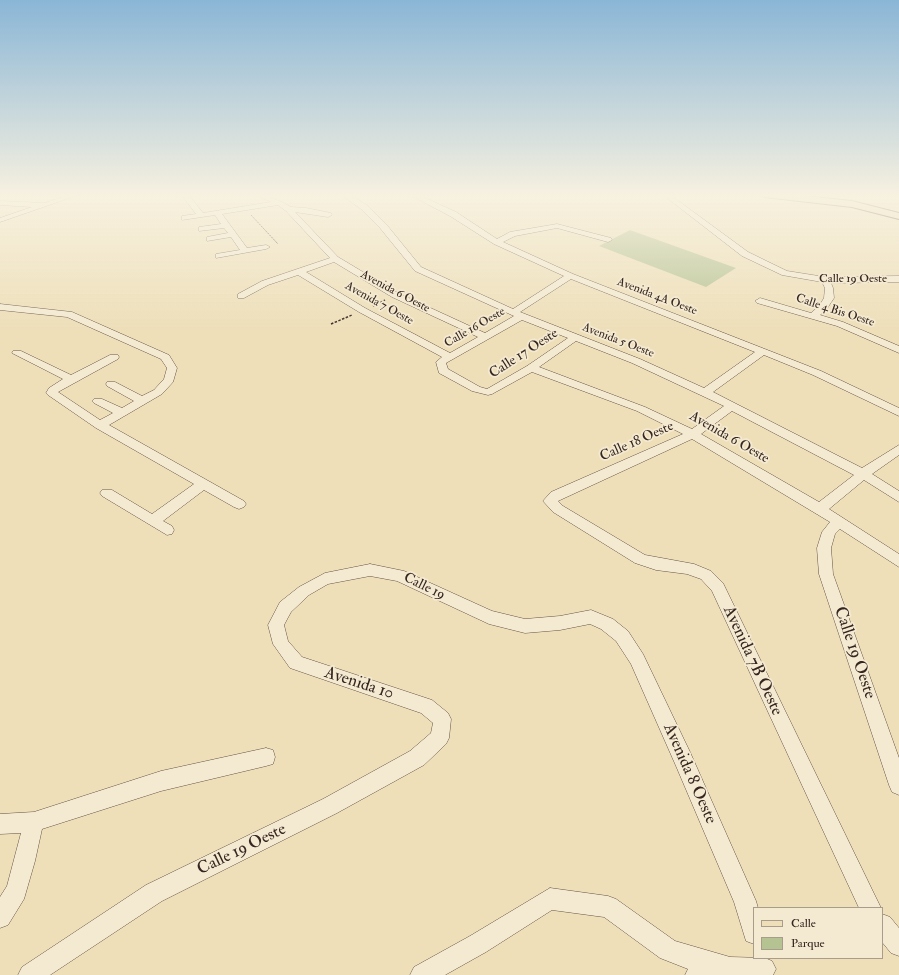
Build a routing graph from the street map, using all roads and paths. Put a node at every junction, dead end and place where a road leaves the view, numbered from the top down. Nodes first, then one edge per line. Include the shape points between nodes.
1 (237, 240) edge
2 (274, 240) edge
3 (317, 240) edge
4 (393, 240) edge
5 (493, 240) edge
6 (502, 240) edge
7 (726, 240) edge
8 (497, 242) junction
9 (278, 244) dead end
10 (266, 247) dead end
11 (245, 251) junction
12 (219, 256) dead end
13 (335, 259) junction
14 (298, 271) junction
15 (570, 276) junction
16 (899, 279) edge
17 (825, 280) junction
18 (241, 296) dead end
19 (760, 301) dead end
20 (0, 307) edge
21 (517, 315) junction
22 (813, 316) junction
23 (486, 337) junction
24 (574, 338) junction
25 (899, 350) edge
26 (764, 351) junction
27 (17, 353) dead end
28 (114, 357) dead end
29 (445, 360) junction
30 (531, 368) junction
31 (71, 379) junction
32 (111, 384) dead end
33 (705, 392) junction
34 (98, 400) dead end
35 (143, 401) junction
36 (733, 405) junction
37 (899, 412) edge
38 (123, 413) junction
39 (100, 426) junction
40 (694, 434) junction
41 (899, 449) edge
42 (863, 474) junction
43 (203, 484) junction
44 (107, 493) dead end
45 (899, 497) edge
46 (550, 501) joint
47 (239, 504) dead end
48 (820, 509) junction
49 (153, 521) junction
50 (839, 522) junction
51 (167, 530) dead end
52 (899, 561) edge
53 (607, 624) joint
54 (281, 644) joint
55 (442, 719) joint
56 (266, 757) dead end
57 (899, 785) edge
58 (34, 822) junction
59 (0, 824) edge
60 (870, 907) edge
61 (0, 917) edge
62 (883, 926) edge
63 (753, 929) edge
64 (899, 945) edge
65 (764, 967) edge
66 (730, 968) junction
67 (30, 975) edge
68 (422, 975) edge
69 (697, 975) edge

1 - 11 street
2 - 9 path
3 - 13 street, Avenida 6 Oeste
4 - 21 street, Avenida 5 Oeste via 418,269
5 - 8 street, Avenida 4A Oeste
6 - 8 street
7 - 17 street, Calle 19 Oeste via 745,254 785,273
8 - 15 street, Avenida 4A Oeste
10 - 11 street
11 - 12 street
13 - 14 street
13 - 23 street, Avenida 6 Oeste via 395,295
14 - 18 street via 253,288
14 - 29 street, Avenida 7 Oeste
15 - 21 street, Calle 16 Oeste
15 - 26 street, Avenida 4A Oeste
16 - 17 street, Calle 19 Oeste
17 - 22 street via 829,288 829,298 823,308
19 - 22 street, Calle 4 Bis Oeste
20 - 35 street via 69,314 165,357 172,368 169,380 158,392
21 - 23 street, Calle 16 Oeste
21 - 24 street, Avenida 5 Oeste
22 - 25 street, Calle 4 Bis Oeste via 853,329
23 - 29 street, Calle 16 Oeste
24 - 30 street, Calle 17 Oeste
24 - 33 street, Avenida 5 Oeste via 636,361
26 - 33 street
26 - 37 street, Avenida 4A Oeste
27 - 31 street
28 - 31 street
29 - 30 street, Calle 17 Oeste via 443,371 476,389 488,392
30 - 40 street, Avenida 6 Oeste via 640,409
31 - 39 street via 52,393
32 - 35 street
33 - 36 street, Avenida 5 Oeste
34 - 38 street
35 - 38 street
36 - 40 street, Calle 18 Oeste
36 - 42 street, Avenida 5 Oeste
38 - 39 street
39 - 43 street
40 - 46 street, Calle 18 Oeste via 556,494
40 - 48 street, Avenida 6 Oeste
41 - 42 street
42 - 45 street, Avenida 5 Oeste
42 - 48 street
43 - 47 street
43 - 49 street
44 - 49 street
46 - 60 street, Avenida 7B Oeste via 558,509 640,559 656,564 689,568 706,575 718,587
48 - 50 street, Avenida 6 Oeste
49 - 51 street
50 - 52 street, Avenida 6 Oeste
50 - 57 street, Calle 19 Oeste via 829,532 824,548 826,574
53 - 54 street, Calle 19 via 591,618 525,626 489,617 399,575 370,570 325,579 304,591 285,607 276,625
53 - 63 street, Avenida 8 Oeste via 622,636 637,659 745,901
54 - 55 street, Avenida 10 via 296,663 426,706
55 - 67 street, Calle 19 Oeste via 440,738 417,758 330,806 154,893
56 - 58 street via 161,781
58 - 59 street
58 - 61 street via 16,891
62 - 64 street
65 - 66 street
66 - 68 street via 668,950 608,907 550,899
66 - 69 street

